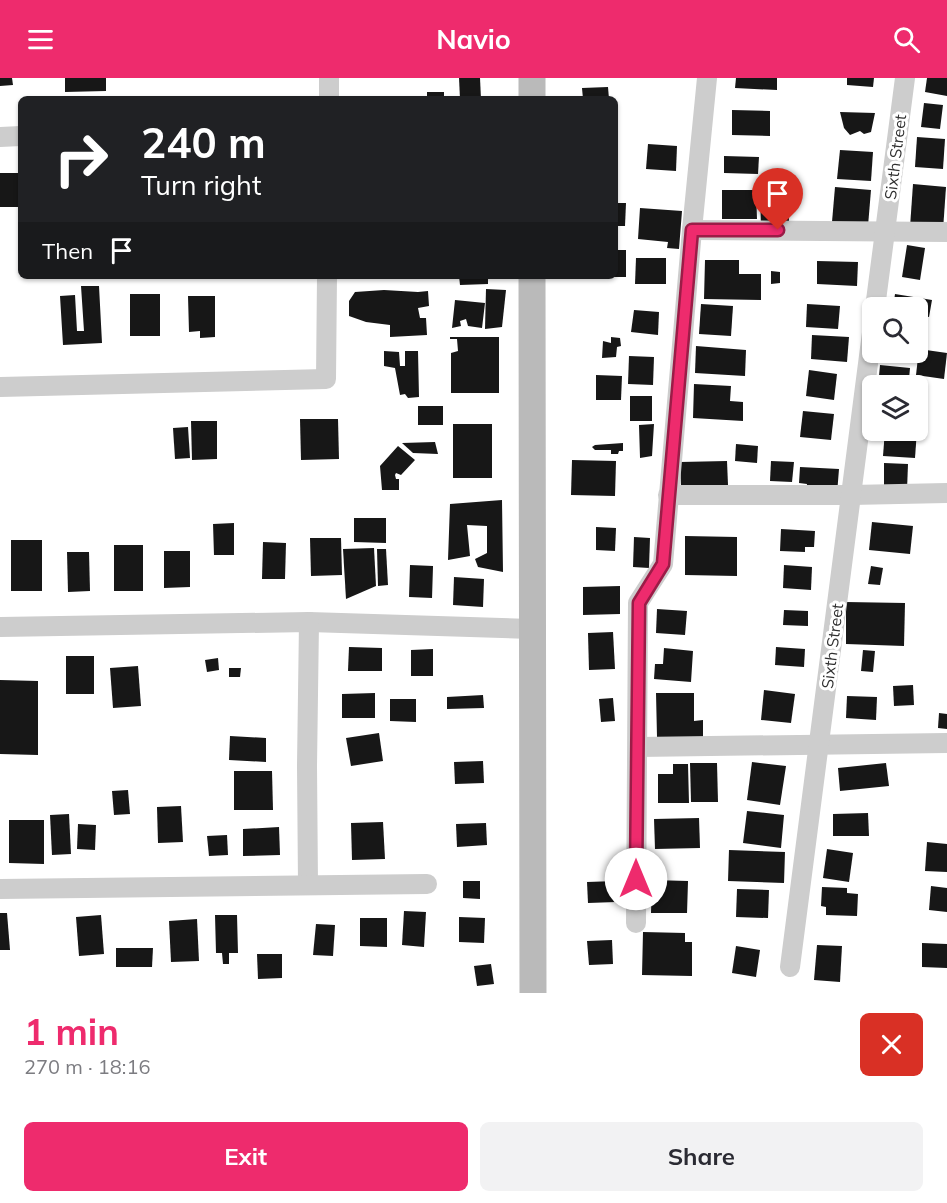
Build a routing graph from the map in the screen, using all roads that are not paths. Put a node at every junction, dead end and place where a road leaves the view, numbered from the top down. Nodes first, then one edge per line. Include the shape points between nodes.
1 (329, 78) edge
2 (532, 78) edge
3 (707, 78) edge
4 (905, 78) edge
5 (328, 96) edge
6 (532, 96) edge
7 (0, 136) edge
8 (18, 136) edge
9 (692, 230) junction
10 (885, 231) junction
11 (947, 232) edge
12 (327, 279) edge
13 (532, 279) edge
14 (876, 297) edge
15 (868, 363) edge
16 (0, 387) edge
17 (947, 493) edge
18 (668, 495) junction
19 (851, 495) junction
20 (309, 622) junction
21 (0, 627) edge
22 (531, 629) junction
23 (947, 743) edge
24 (819, 745) junction
25 (638, 747) junction
26 (427, 884) dead end
27 (308, 885) junction
28 (0, 889) edge
29 (636, 922) dead end
30 (790, 968) dead end
31 (533, 993) edge

1 - 5 street
2 - 6 main road
3 - 9 street
4 - 10 street, Sixth Street
7 - 8 street
9 - 10 street
9 - 18 street
10 - 11 street
10 - 14 street, Sixth Street
12 - 16 street via 327,379
13 - 22 main road
15 - 19 street, Sixth Street
17 - 19 street
18 - 19 street
18 - 25 street via 663,564 639,603
19 - 24 street, Sixth Street
20 - 21 street
20 - 22 street
20 - 27 street
22 - 31 main road
23 - 24 street
24 - 25 street
24 - 30 street, Sixth Street
25 - 29 street
26 - 27 street
27 - 28 street

